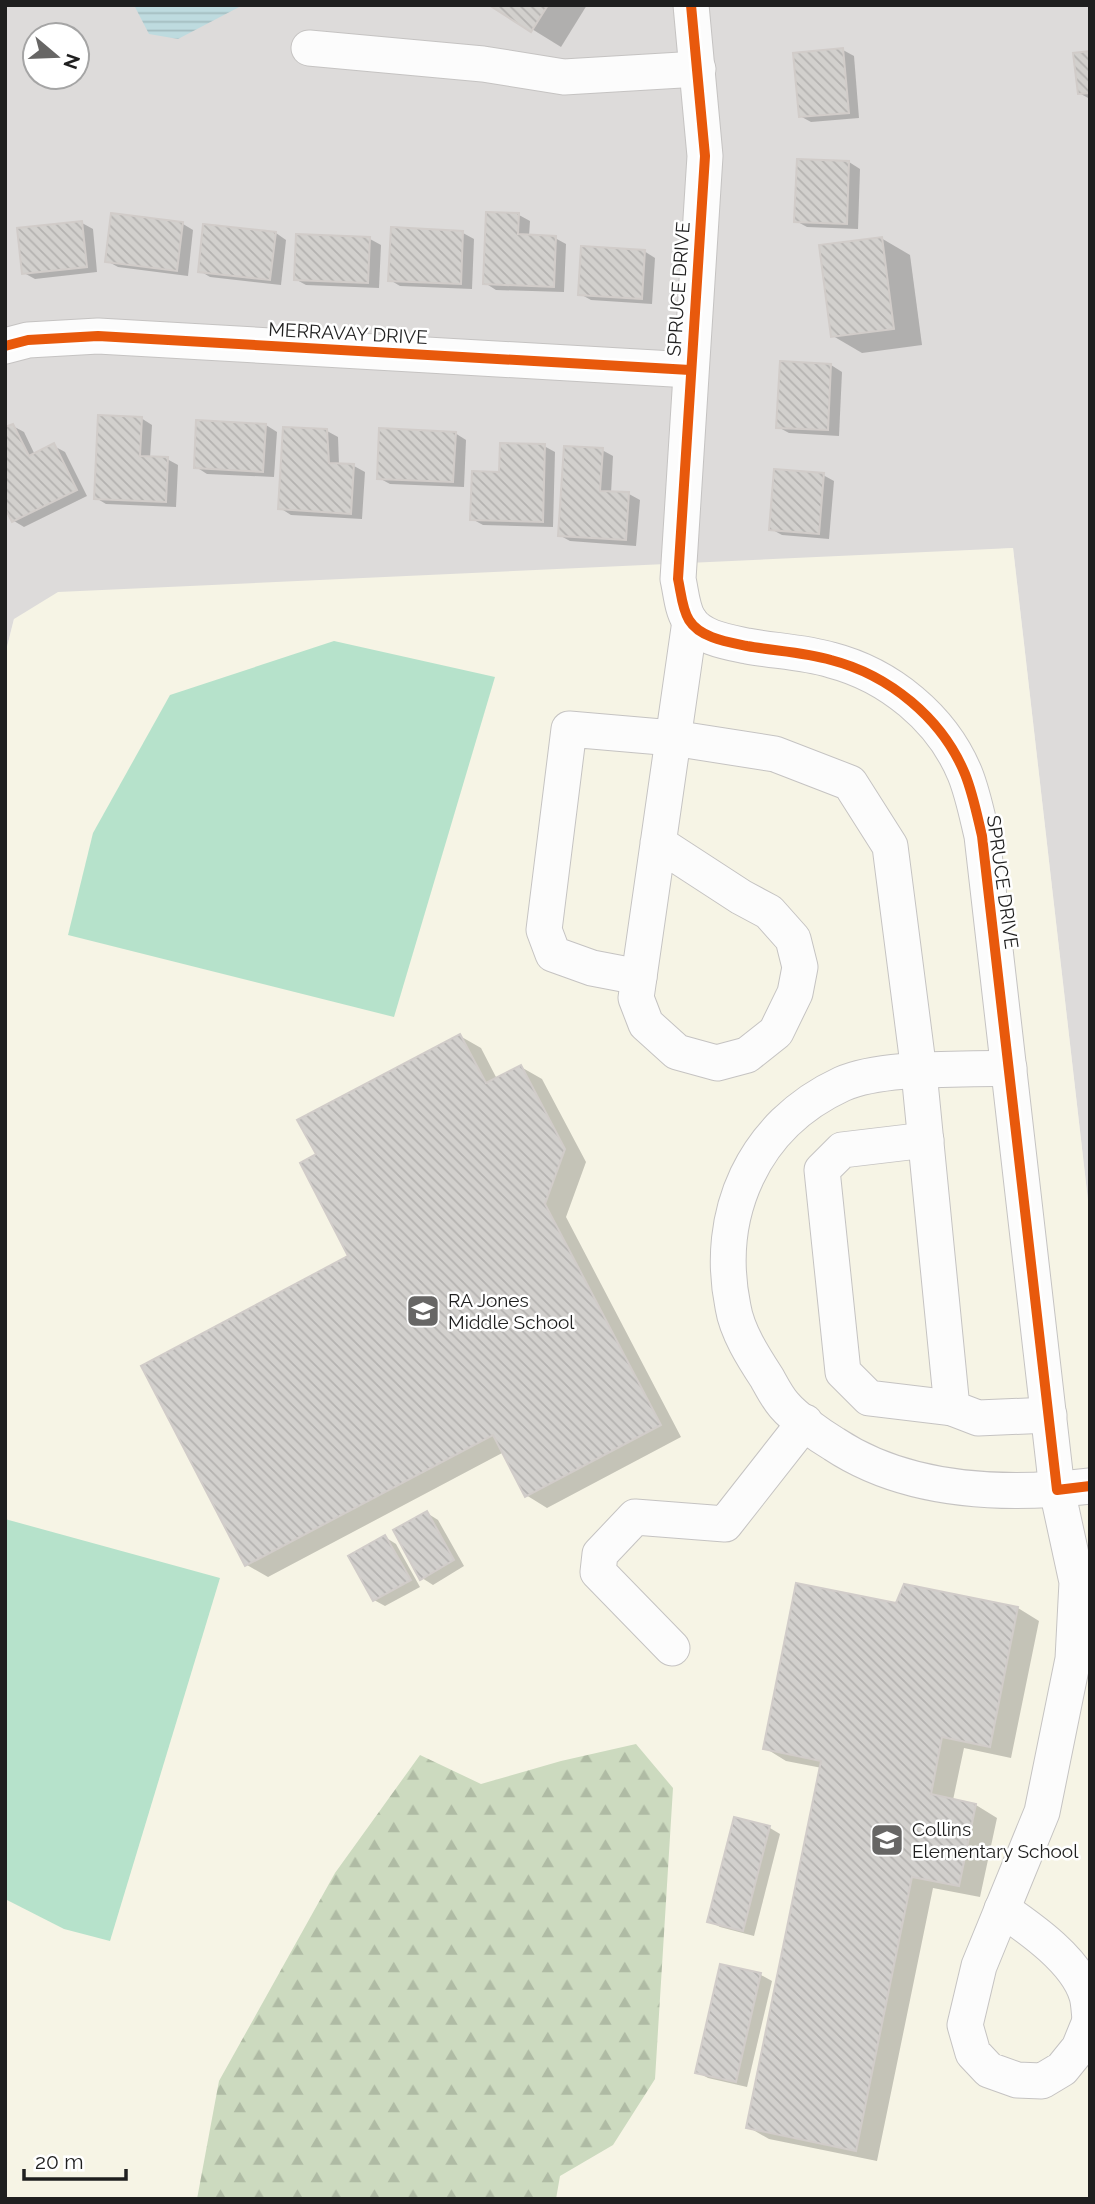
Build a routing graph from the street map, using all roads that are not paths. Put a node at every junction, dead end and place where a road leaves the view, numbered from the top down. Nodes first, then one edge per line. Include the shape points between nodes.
1 (691, 5) edge
2 (309, 48) dead end
3 (698, 69) junction
4 (5, 346) edge
5 (690, 370) junction
6 (690, 621) junction
7 (673, 738) junction
8 (658, 843) junction
9 (639, 977) junction
10 (1009, 1068) junction
11 (919, 1072) junction
12 (926, 1140) junction
13 (952, 1408) junction
14 (1049, 1415) junction
15 (805, 1422) junction
16 (1073, 1488) edge
17 (673, 1648) dead end
18 (1002, 1909) junction
19 (1090, 2020) edge

1 - 3 street, SPRUCE DRIVE
2 - 3 street via 483,64 564,77
3 - 5 street, SPRUCE DRIVE via 705,156
4 - 5 street, MERRAVAY DRIVE via 28,340 98,336
5 - 6 street, SPRUCE DRIVE via 678,579
6 - 7 street
6 - 10 street, SPRUCE DRIVE via 723,641 853,666 906,696 949,745 965,773 982,836
7 - 8 street
7 - 9 street via 569,729 544,930 553,954
7 - 11 street via 775,754 850,783 890,846
8 - 9 street
8 - 9 street via 769,912 793,939 800,967 795,993 776,1032 747,1055 717,1063 677,1052 646,1024 636,998
10 - 11 street
10 - 14 street, SPRUCE DRIVE
11 - 12 street
11 - 15 street via 882,1073 843,1084 797,1110 756,1156 735,1206 727,1255 733,1310 753,1356 785,1406
12 - 13 street
12 - 13 street via 842,1150 822,1170 843,1372 869,1398
13 - 14 street via 978,1418
14 - 16 street, SPRUCE DRIVE
15 - 16 street via 835,1445 879,1468 927,1481 982,1490
15 - 17 street via 725,1524 635,1517 600,1554 598,1572
16 - 18 street, SPRUCE DRIVE via 1077,1582 1073,1659 1042,1811
18 - 19 street via 1046,1939 1070,1968 1087,1994
18 - 19 street via 979,1966 965,2025 973,2053 989,2070 1017,2080 1042,2081 1062,2069 1079,2048

